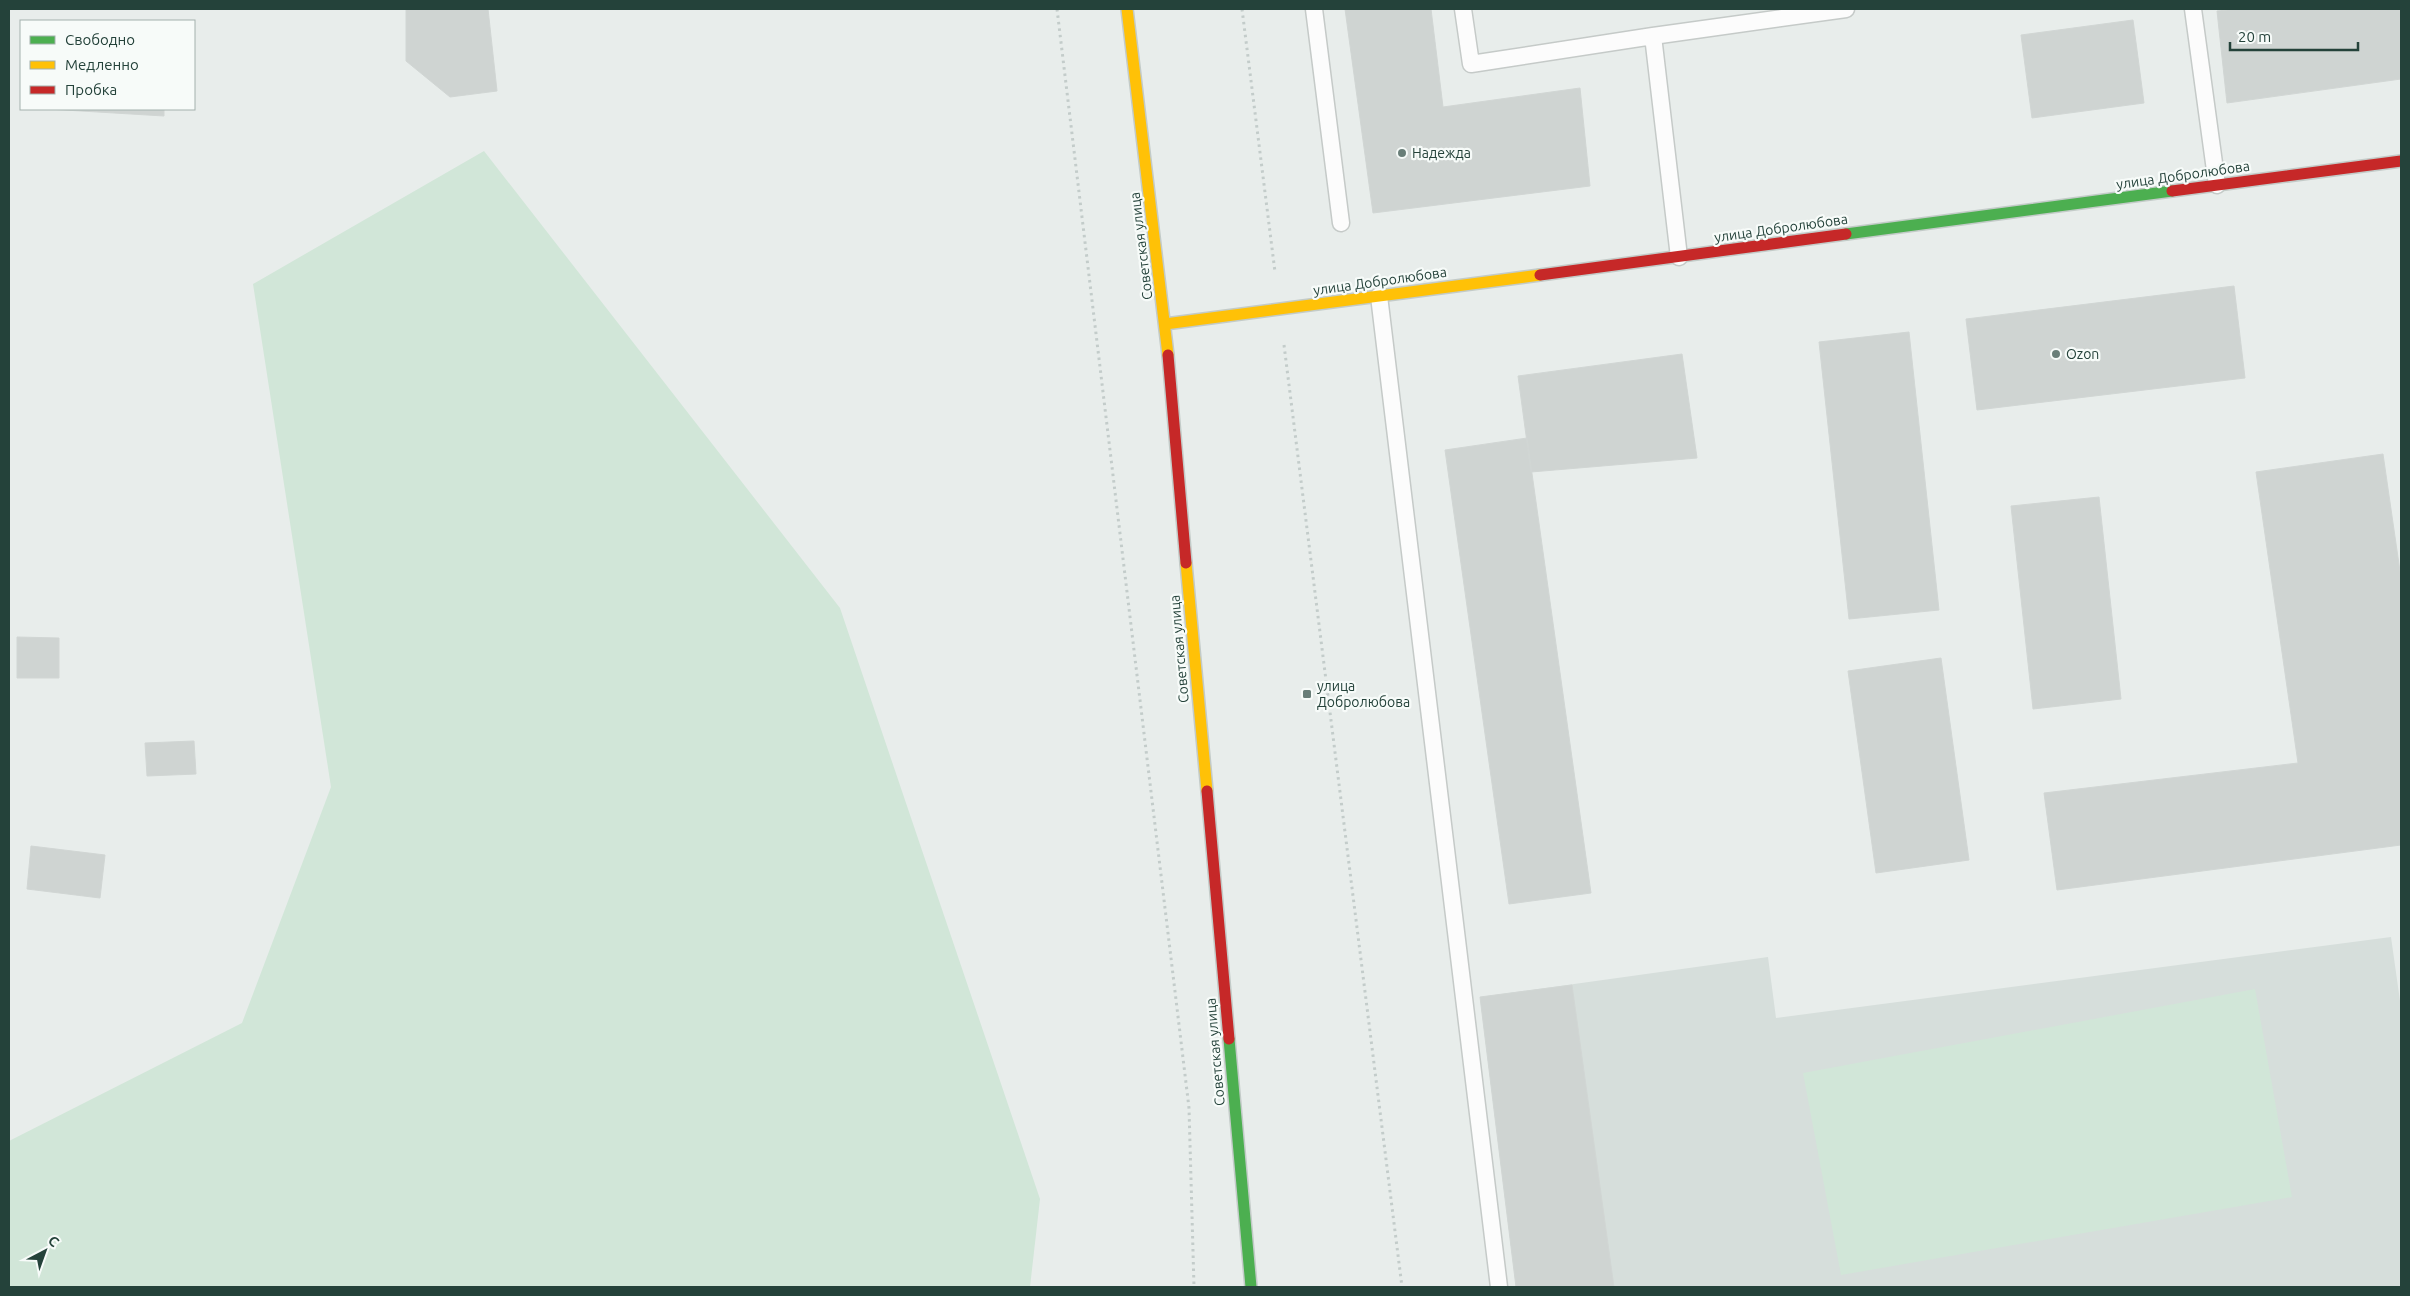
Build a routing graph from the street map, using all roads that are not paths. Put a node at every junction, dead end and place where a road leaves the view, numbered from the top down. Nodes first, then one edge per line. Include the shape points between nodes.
1 (1127, 9) edge
2 (1314, 9) edge
3 (1463, 9) edge
4 (1846, 9) edge
5 (2193, 9) edge
6 (1653, 36) junction
7 (2401, 161) edge
8 (2217, 185) junction
9 (1341, 223) dead end
10 (1679, 256) junction
11 (1379, 296) junction
12 (1165, 324) junction
13 (1251, 1287) edge
14 (1499, 1287) edge

1 - 12 main road, Советская улица
2 - 9 lane
3 - 6 lane via 1471,64
4 - 6 lane
5 - 8 lane
6 - 10 lane
7 - 8 main road, улица Добролюбова
8 - 10 main road, улица Добролюбова
10 - 11 main road, улица Добролюбова
11 - 12 main road, улица Добролюбова
11 - 14 lane
12 - 13 main road, Советская улица

